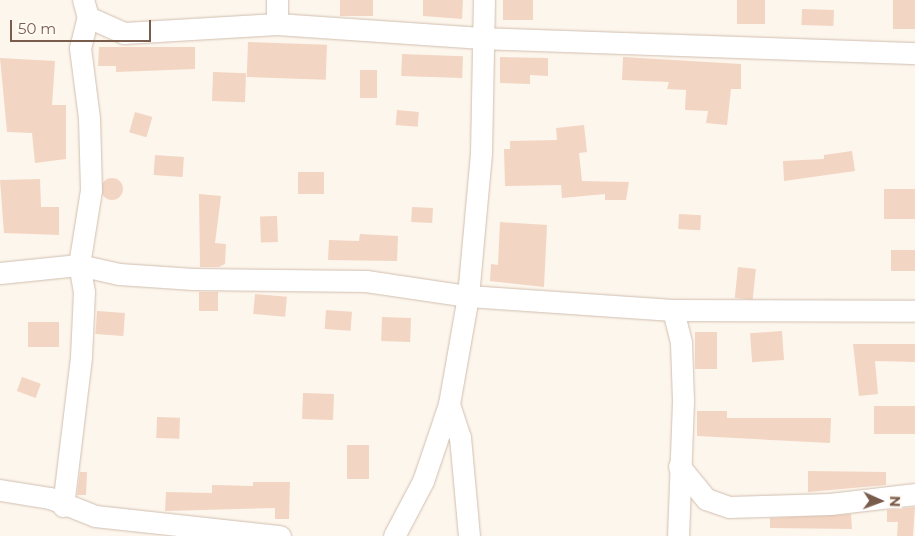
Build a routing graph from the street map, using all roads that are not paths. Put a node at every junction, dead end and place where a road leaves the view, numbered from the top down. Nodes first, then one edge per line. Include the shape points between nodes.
1 (277, 0) edge
2 (484, 0) edge
3 (86, 8) edge
4 (277, 24) junction
5 (482, 38) junction
6 (915, 53) edge
7 (79, 265) junction
8 (0, 273) edge
9 (468, 296) junction
10 (673, 310) junction
11 (915, 311) edge
12 (449, 404) junction
13 (679, 466) junction
14 (65, 468) junction
15 (0, 490) edge
16 (27, 492) junction
17 (915, 494) edge
18 (63, 506) junction
19 (280, 536) edge
20 (394, 536) edge
21 (469, 536) edge
22 (678, 536) edge

1 - 4 street
2 - 5 street
3 - 4 street via 124,33
3 - 7 street via 80,48 89,118 91,190
4 - 5 street
5 - 6 street
5 - 9 street via 481,153
7 - 8 street
7 - 9 street via 119,274 193,279 366,281
7 - 14 street via 84,292 81,357
9 - 10 street
9 - 12 street
10 - 11 street
10 - 13 street via 681,343
12 - 20 street via 423,481
12 - 21 street via 460,436
13 - 17 street via 706,499 729,507 830,504
13 - 22 street
14 - 16 street via 52,481
14 - 18 street
15 - 16 street
16 - 18 street
18 - 19 street via 95,516

